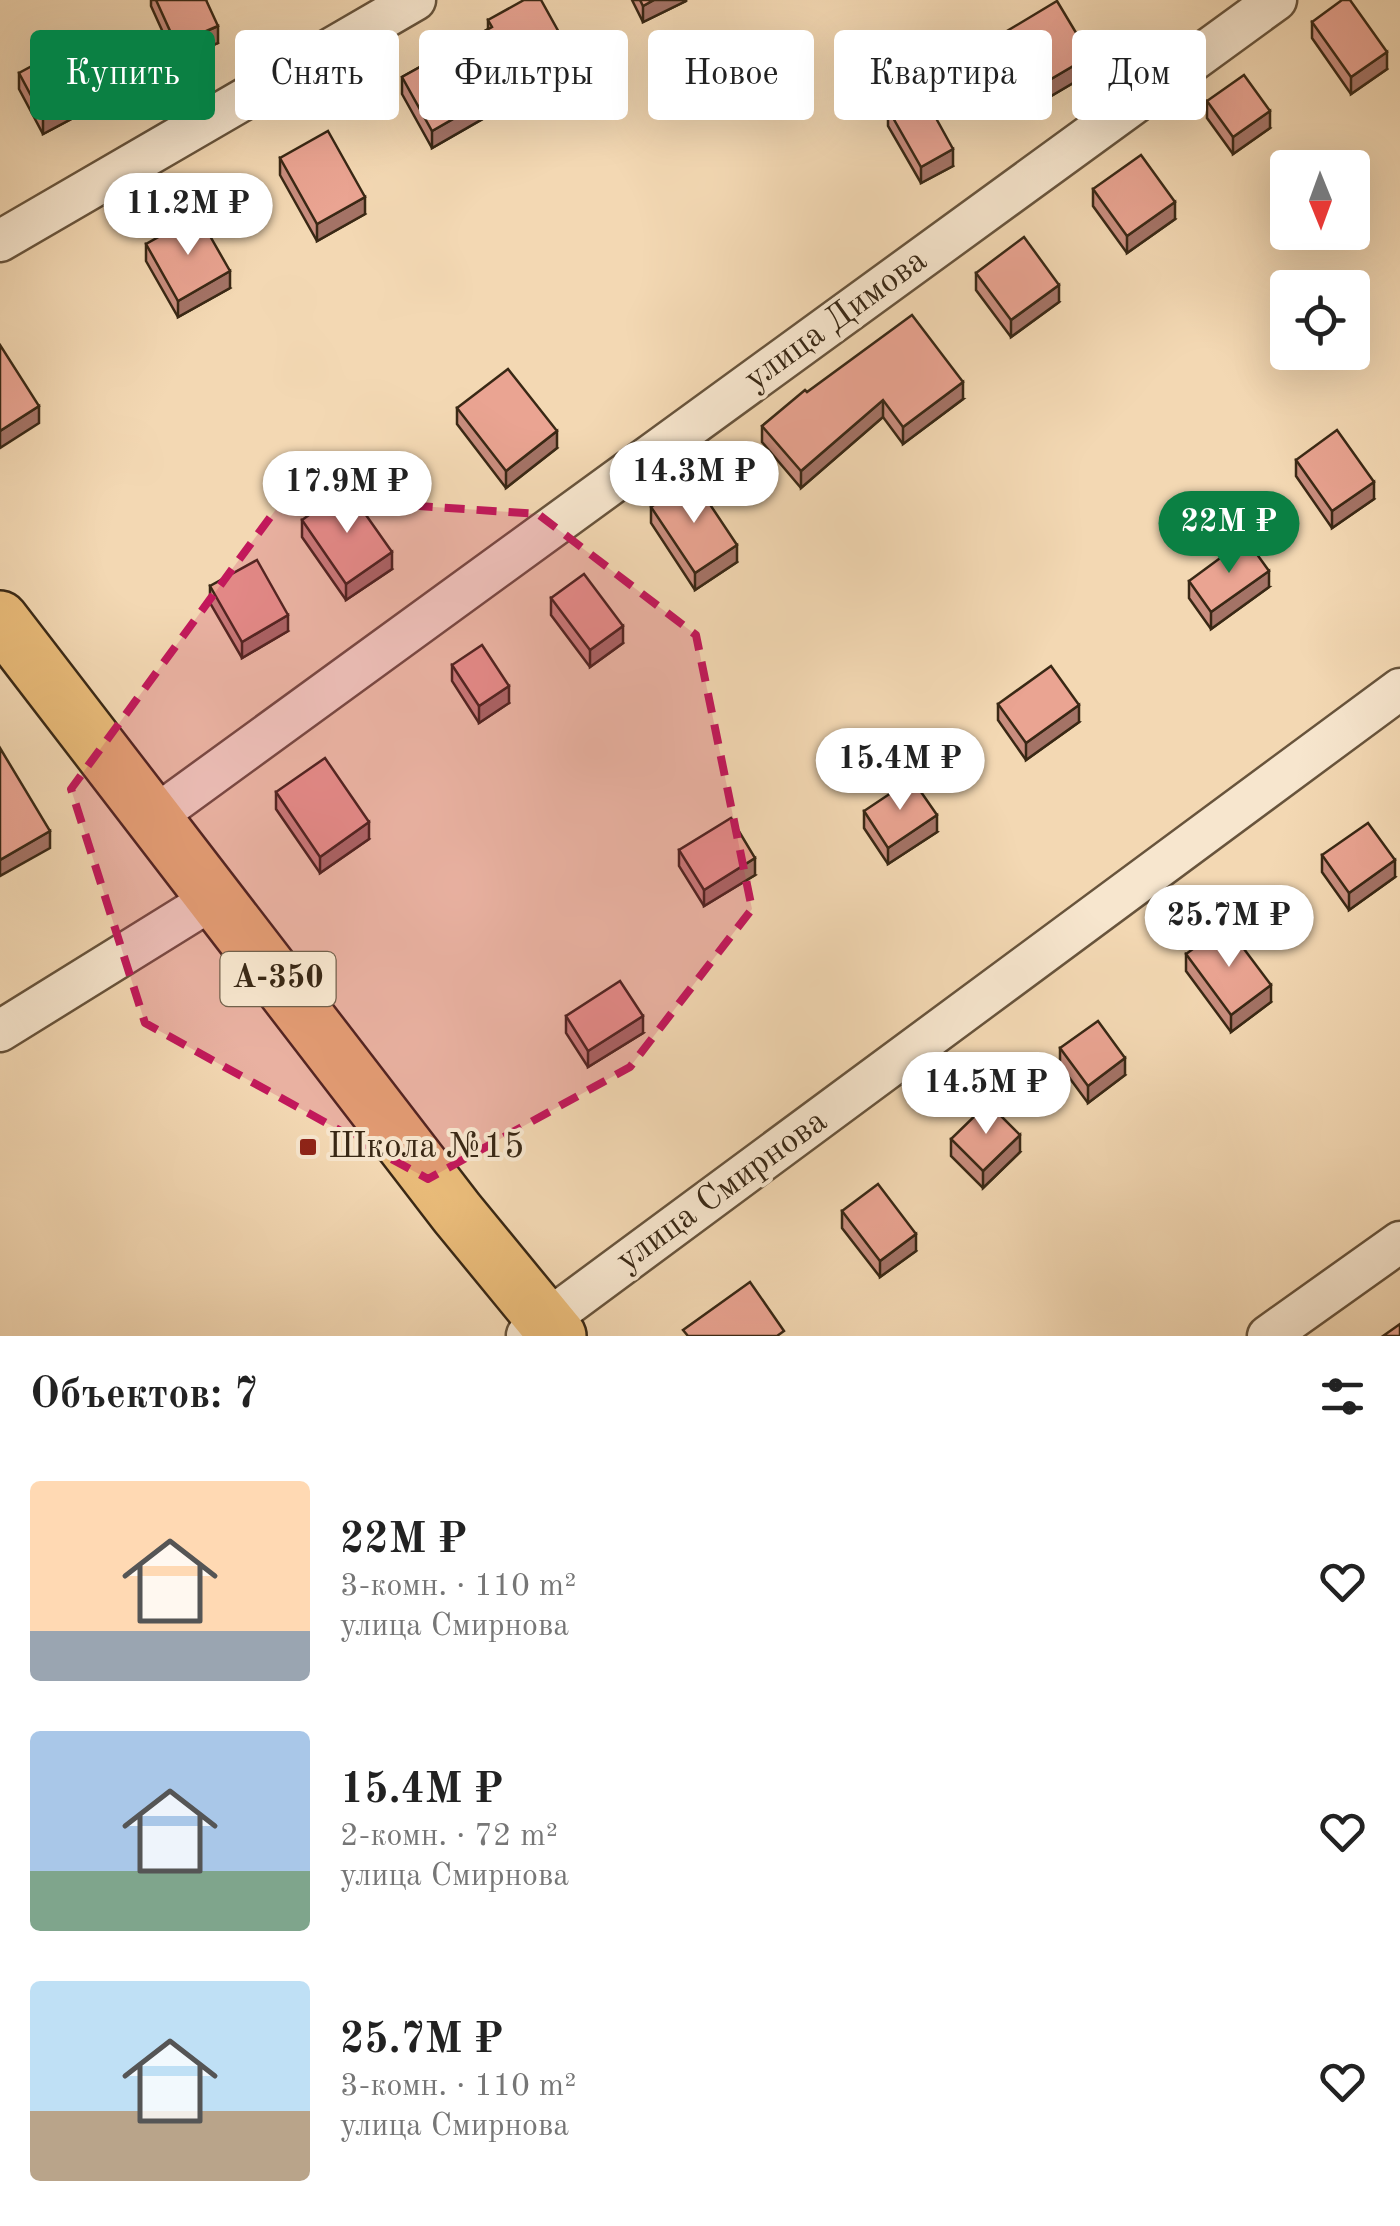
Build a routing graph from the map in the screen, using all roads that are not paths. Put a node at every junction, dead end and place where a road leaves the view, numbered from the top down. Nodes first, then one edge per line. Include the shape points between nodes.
1 (415, 0) edge
2 (1276, 0) edge
3 (0, 241) edge
4 (0, 619) edge
5 (1400, 689) edge
6 (154, 816) junction
7 (216, 897) junction
8 (0, 1031) edge
9 (1400, 1242) edge
10 (544, 1331) edge
11 (1268, 1336) edge

1 - 3 street
2 - 6 street, улица Димова
4 - 6 highway, А-350
5 - 10 street, улица Смирнова
6 - 7 highway, А-350
7 - 8 street
7 - 10 highway, А-350
9 - 11 street

